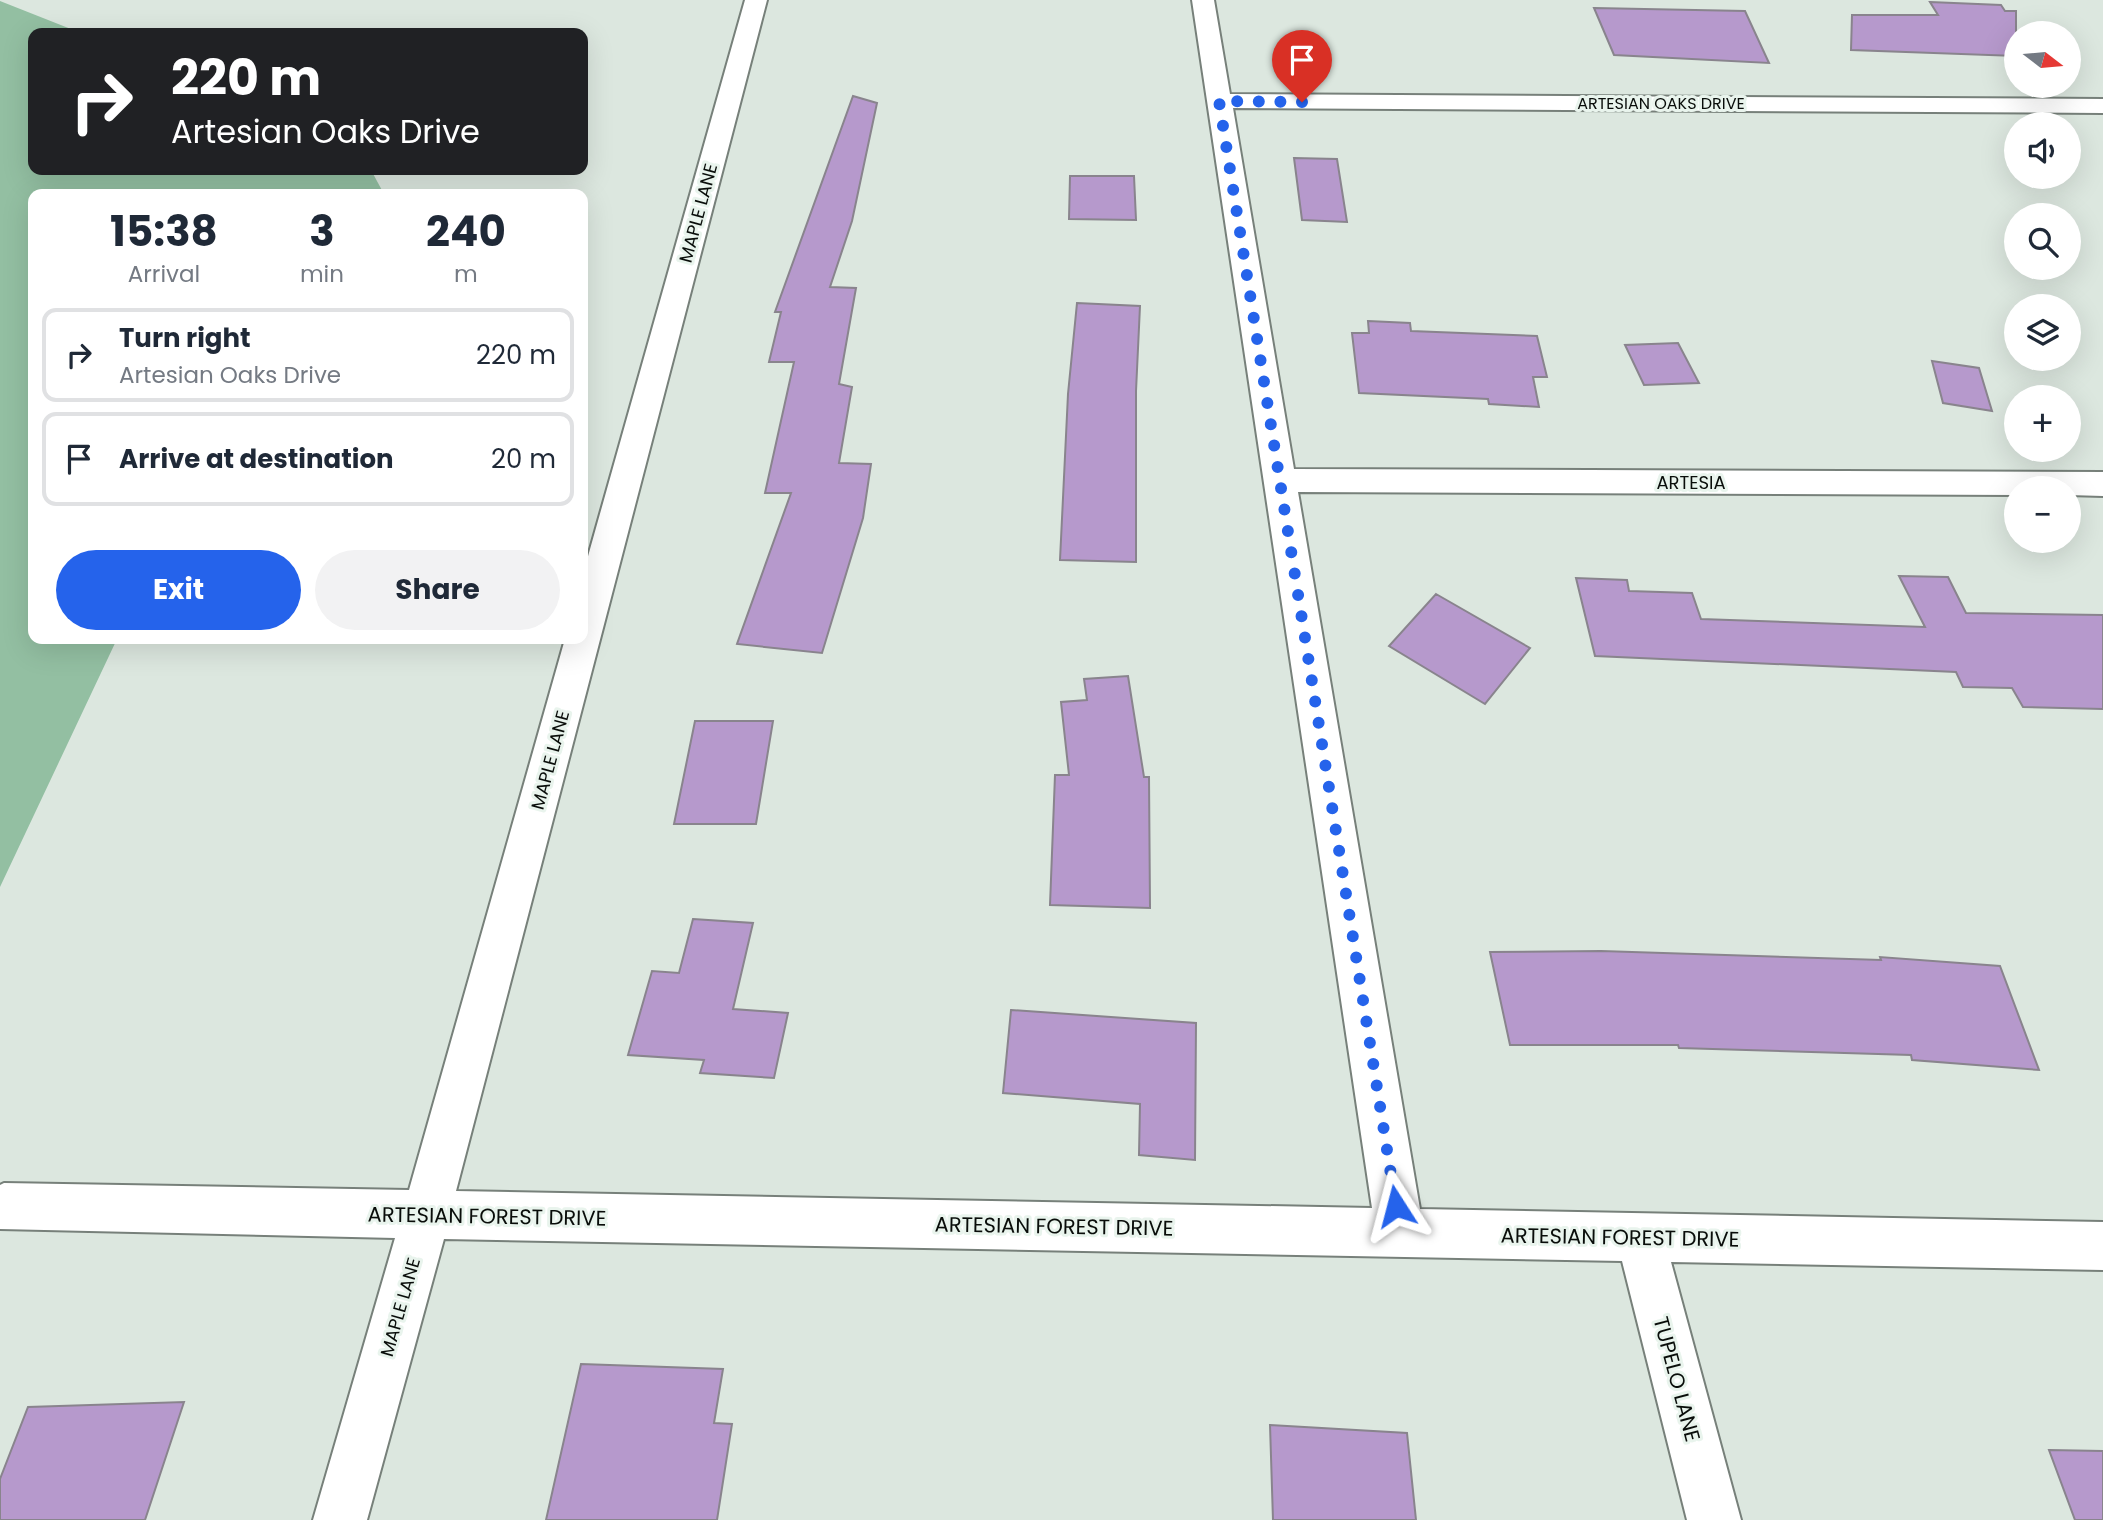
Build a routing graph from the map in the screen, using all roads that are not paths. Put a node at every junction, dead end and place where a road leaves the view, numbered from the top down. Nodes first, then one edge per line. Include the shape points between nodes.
1 (756, 0) edge
2 (1203, 0) edge
3 (1219, 101) junction
4 (2103, 106) edge
5 (1279, 480) junction
6 (2103, 484) edge
7 (588, 619) edge
8 (581, 644) edge
9 (4, 1207) dead end
10 (426, 1215) junction
11 (1400, 1233) junction
12 (1640, 1237) junction
13 (2103, 1246) edge
14 (340, 1520) edge
15 (1714, 1520) edge

1 - 7 street, MAPLE LANE
2 - 3 street
3 - 4 street, ARTESIAN OAKS DRIVE
3 - 5 street
5 - 6 street, ARTESIA
5 - 11 street
8 - 10 street, MAPLE LANE
9 - 10 street, ARTESIAN FOREST DRIVE
10 - 11 street, ARTESIAN FOREST DRIVE
10 - 14 street, MAPLE LANE
11 - 12 street, ARTESIAN FOREST DRIVE
12 - 13 street, ARTESIAN FOREST DRIVE
12 - 15 street, TUPELO LANE

